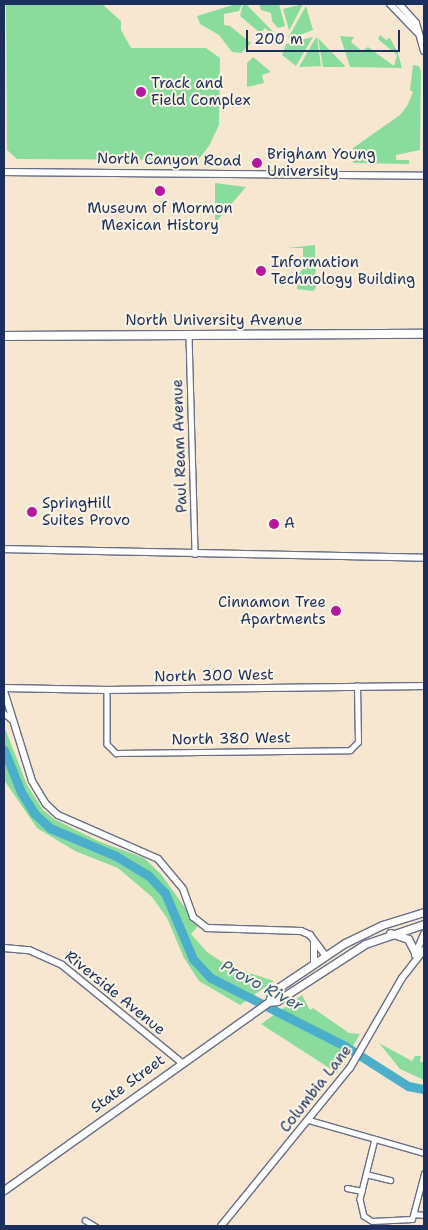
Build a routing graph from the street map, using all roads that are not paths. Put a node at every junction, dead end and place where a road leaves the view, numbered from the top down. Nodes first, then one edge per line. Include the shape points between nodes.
1 (390, 4) edge
2 (399, 4) edge
3 (417, 32) junction
4 (424, 51) edge
5 (4, 172) edge
6 (424, 176) edge
7 (424, 334) edge
8 (4, 336) edge
9 (188, 336) junction
10 (4, 549) edge
11 (195, 555) junction
12 (424, 558) edge
13 (357, 686) junction
14 (424, 686) edge
15 (4, 688) edge
16 (107, 690) junction
17 (4, 691) edge
18 (4, 713) edge
19 (11, 720) junction
20 (424, 912) edge
21 (424, 924) edge
22 (390, 934) junction
23 (424, 934) edge
24 (314, 941) junction
25 (4, 948) edge
26 (424, 950) edge
27 (325, 955) junction
28 (415, 955) junction
29 (314, 963) junction
30 (321, 971) junction
31 (269, 1002) junction
32 (182, 1063) junction
33 (309, 1120) junction
34 (375, 1139) junction
35 (424, 1153) edge
36 (366, 1174) junction
37 (424, 1174) edge
38 (390, 1180) dead end
39 (347, 1188) dead end
40 (4, 1190) edge
41 (362, 1191) junction
42 (414, 1214) junction
43 (424, 1215) edge
44 (85, 1220) dead end
45 (95, 1226) edge
46 (221, 1226) edge

1 - 3 main road
2 - 3 main road via 416,23
3 - 4 main road
5 - 6 main road, North Canyon Road
7 - 9 highway, North University Avenue
8 - 9 highway, North University Avenue
9 - 11 street, Paul Ream Avenue
10 - 11 main road
11 - 12 main road
13 - 14 main road, North 300 West
13 - 16 main road, North 300 West
13 - 16 street, North 380 West via 356,746 350,750 119,753 108,747
15 - 16 main road, North 300 West
17 - 19 main road
18 - 19 street
19 - 24 main road via 32,781 46,804 82,828 158,859 183,889 193,917 199,923 214,930 295,930 310,935
20 - 27 main road, State Street via 362,934
21 - 22 main road, State Street
22 - 28 main road via 408,939
22 - 30 main road, State Street via 365,944
23 - 28 main road, Columbia Lane
24 - 27 main road
24 - 29 main road
25 - 32 main road, Riverside Avenue via 29,950 62,965
26 - 28 main road, Columbia Lane
27 - 29 main road, State Street
27 - 30 main road
28 - 33 main road, Columbia Lane via 369,1040
29 - 31 main road, State Street via 272,992
30 - 31 main road, State Street via 278,1001
31 - 32 main road, State Street
32 - 40 main road, State Street
33 - 34 street
33 - 46 main road, Columbia Lane
34 - 35 street
34 - 36 street
36 - 38 street
36 - 41 street
37 - 42 street
39 - 41 street
41 - 42 street via 361,1208 364,1216 372,1221 412,1219
42 - 43 street
44 - 45 street

